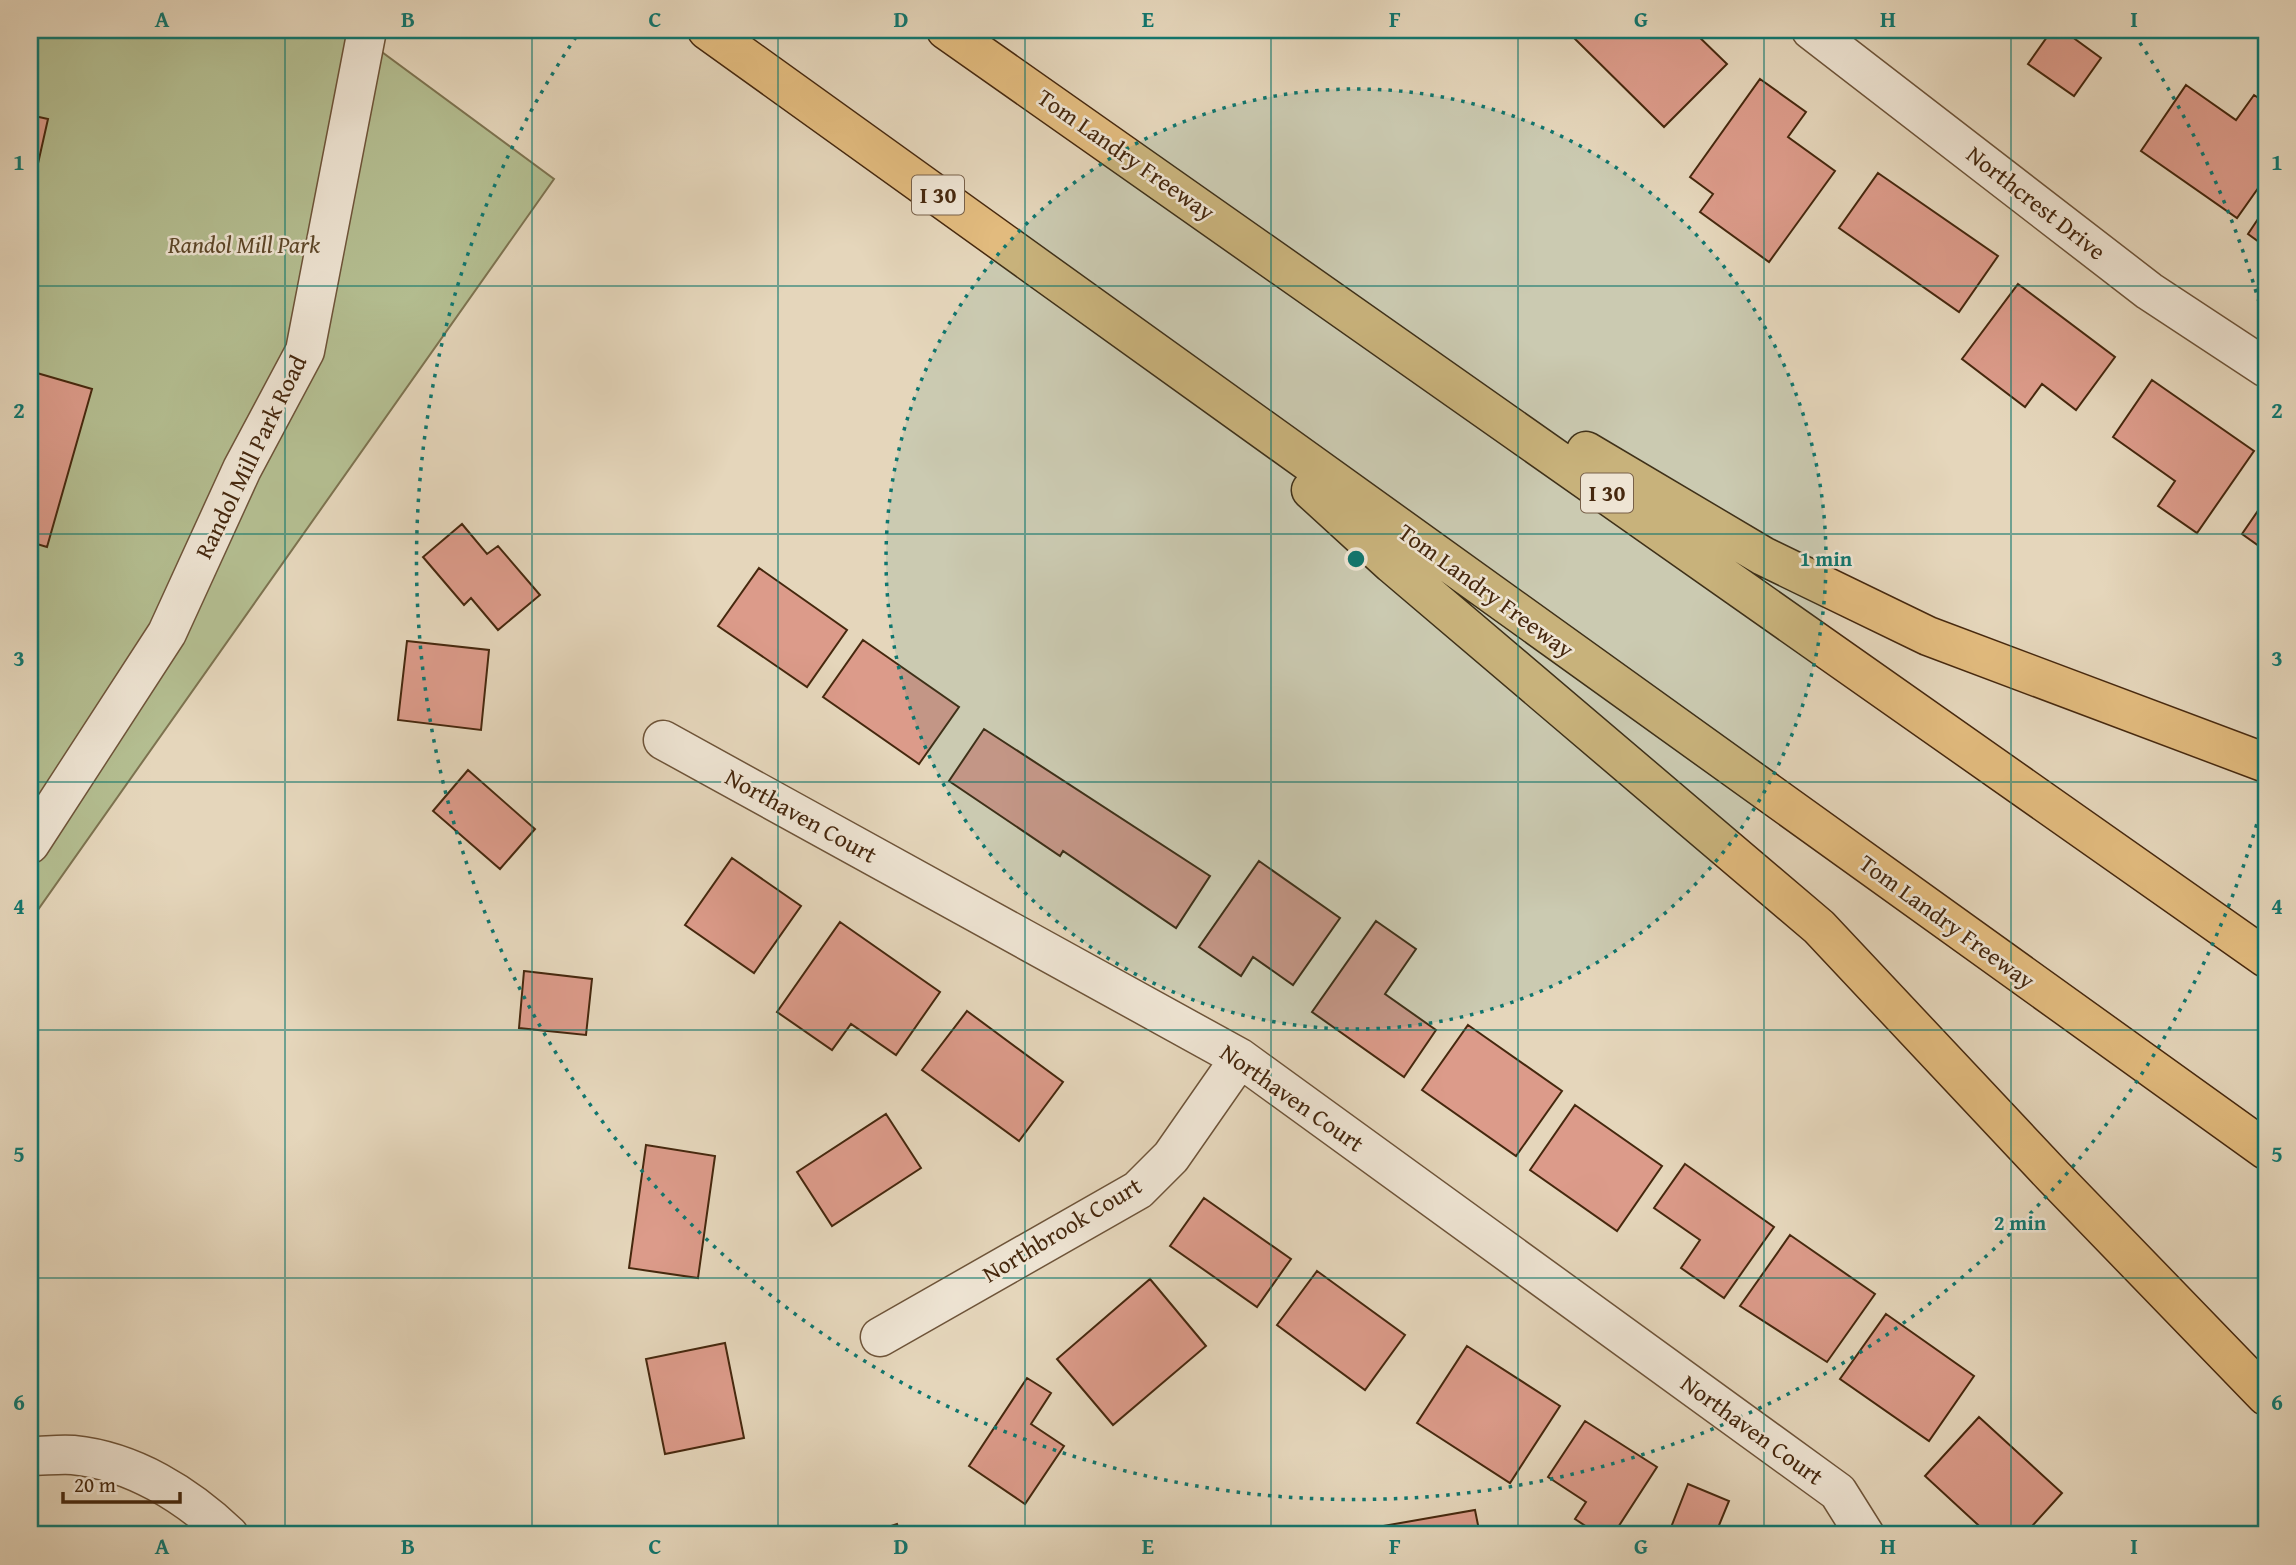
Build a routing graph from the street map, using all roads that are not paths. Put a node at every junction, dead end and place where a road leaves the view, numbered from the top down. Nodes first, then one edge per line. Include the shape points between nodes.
1 (367, 30) edge
2 (708, 30) edge
3 (946, 30) edge
4 (1811, 30) edge
5 (1031, 88) junction
6 (1169, 361) junction
7 (2266, 368) edge
8 (663, 740) dead end
9 (2266, 763) edge
10 (30, 844) edge
11 (2266, 958) edge
12 (1240, 1058) junction
13 (2266, 1150) edge
14 (880, 1337) dead end
15 (2266, 1396) edge
16 (30, 1456) edge
17 (229, 1535) edge
18 (1865, 1535) edge

1 - 10 street, Randol Mill Park Road via 305,351 242,469 167,633
2 - 6 highway, Tom Landry Freeway / I 30
3 - 5 highway, Tom Landry Freeway / I 30
4 - 7 street, Northcrest Drive via 2149,291
5 - 9 highway via 1576,445 1763,556 1928,636
5 - 11 highway, Tom Landry Freeway / I 30
6 - 13 highway, Tom Landry Freeway / I 30
6 - 15 highway via 1392,564 1819,928
8 - 12 street, Northaven Court
12 - 14 street, Northbrook Court via 1171,1157 1138,1190
12 - 18 street, Northaven Court via 1838,1492
16 - 17 street via 74,1455 139,1471 206,1514

